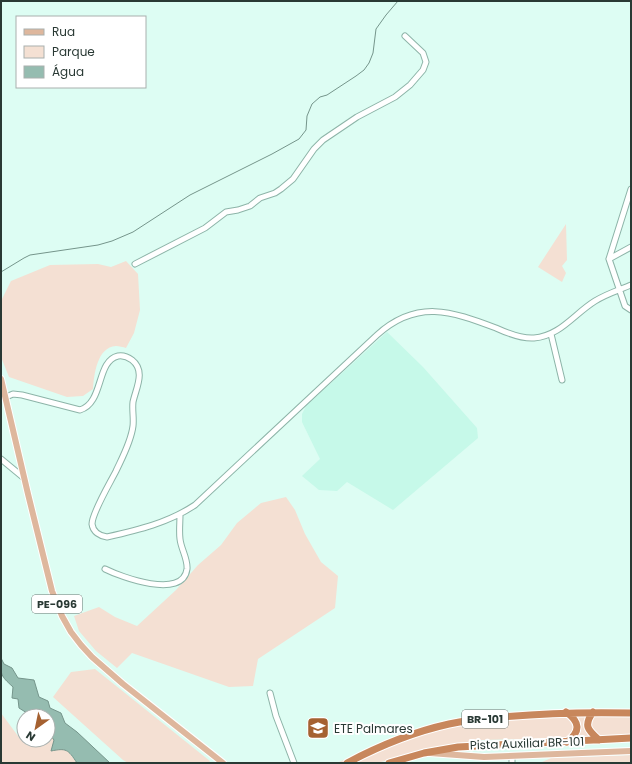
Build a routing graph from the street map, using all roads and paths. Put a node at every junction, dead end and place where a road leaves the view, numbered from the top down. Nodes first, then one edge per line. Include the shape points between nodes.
1 (405, 36) dead end
2 (631, 189) edge
3 (631, 211) edge
4 (623, 215) junction
5 (631, 247) edge
6 (609, 259) junction
7 (135, 264) dead end
8 (631, 285) edge
9 (620, 289) junction
10 (631, 310) edge
11 (551, 334) junction
12 (1, 379) edge
13 (562, 380) dead end
14 (6, 397) junction
15 (1, 459) edge
16 (24, 478) junction
17 (180, 515) junction
18 (105, 569) dead end
19 (270, 693) dead end
20 (566, 712) junction
21 (593, 712) junction
22 (631, 713) edge
23 (631, 738) edge
24 (599, 740) junction
25 (567, 742) junction
26 (631, 750) edge
27 (424, 753) junction
28 (512, 756) junction
29 (223, 763) edge
30 (294, 763) edge
31 (346, 763) edge
32 (388, 763) edge
33 (512, 763) edge

1 - 7 street via 423,53 426,62 410,86 323,140 293,179 275,193 260,198 250,206 226,212 204,228
2 - 4 street
3 - 4 street
4 - 6 street
5 - 6 street
6 - 9 street
8 - 9 street
9 - 10 street via 625,306
9 - 11 street via 596,300 563,328
11 - 13 street
11 - 17 street via 533,338 523,337 447,312 419,312 400,319 384,328 200,500
12 - 14 main road, PE-096
14 - 16 main road, PE-096
14 - 17 street via 13,394 22,395 74,409 83,409 91,402 108,363 117,356 124,356 135,362 140,377 133,403 133,426 94,517 93,526 97,533 106,537
15 - 16 street
16 - 29 main road, PE-096 via 52,591 71,632 92,657 123,684
17 - 18 street via 180,540 187,565 182,579 172,584 157,584 119,576
19 - 30 street
20 - 21 highway, BR-101
20 - 25 highway via 573,717 578,727 575,735
20 - 31 highway, BR-101 via 450,724 391,742
21 - 22 highway, BR-101
21 - 24 highway via 588,726 590,732
23 - 24 highway, BR-101
24 - 25 highway, BR-101
25 - 27 highway, BR-101 via 458,748
26 - 28 main road, Pista Auxiliar BR-101
27 - 28 main road, Pista Auxiliar BR-101 via 475,757
27 - 32 highway, BR-101
28 - 33 street

